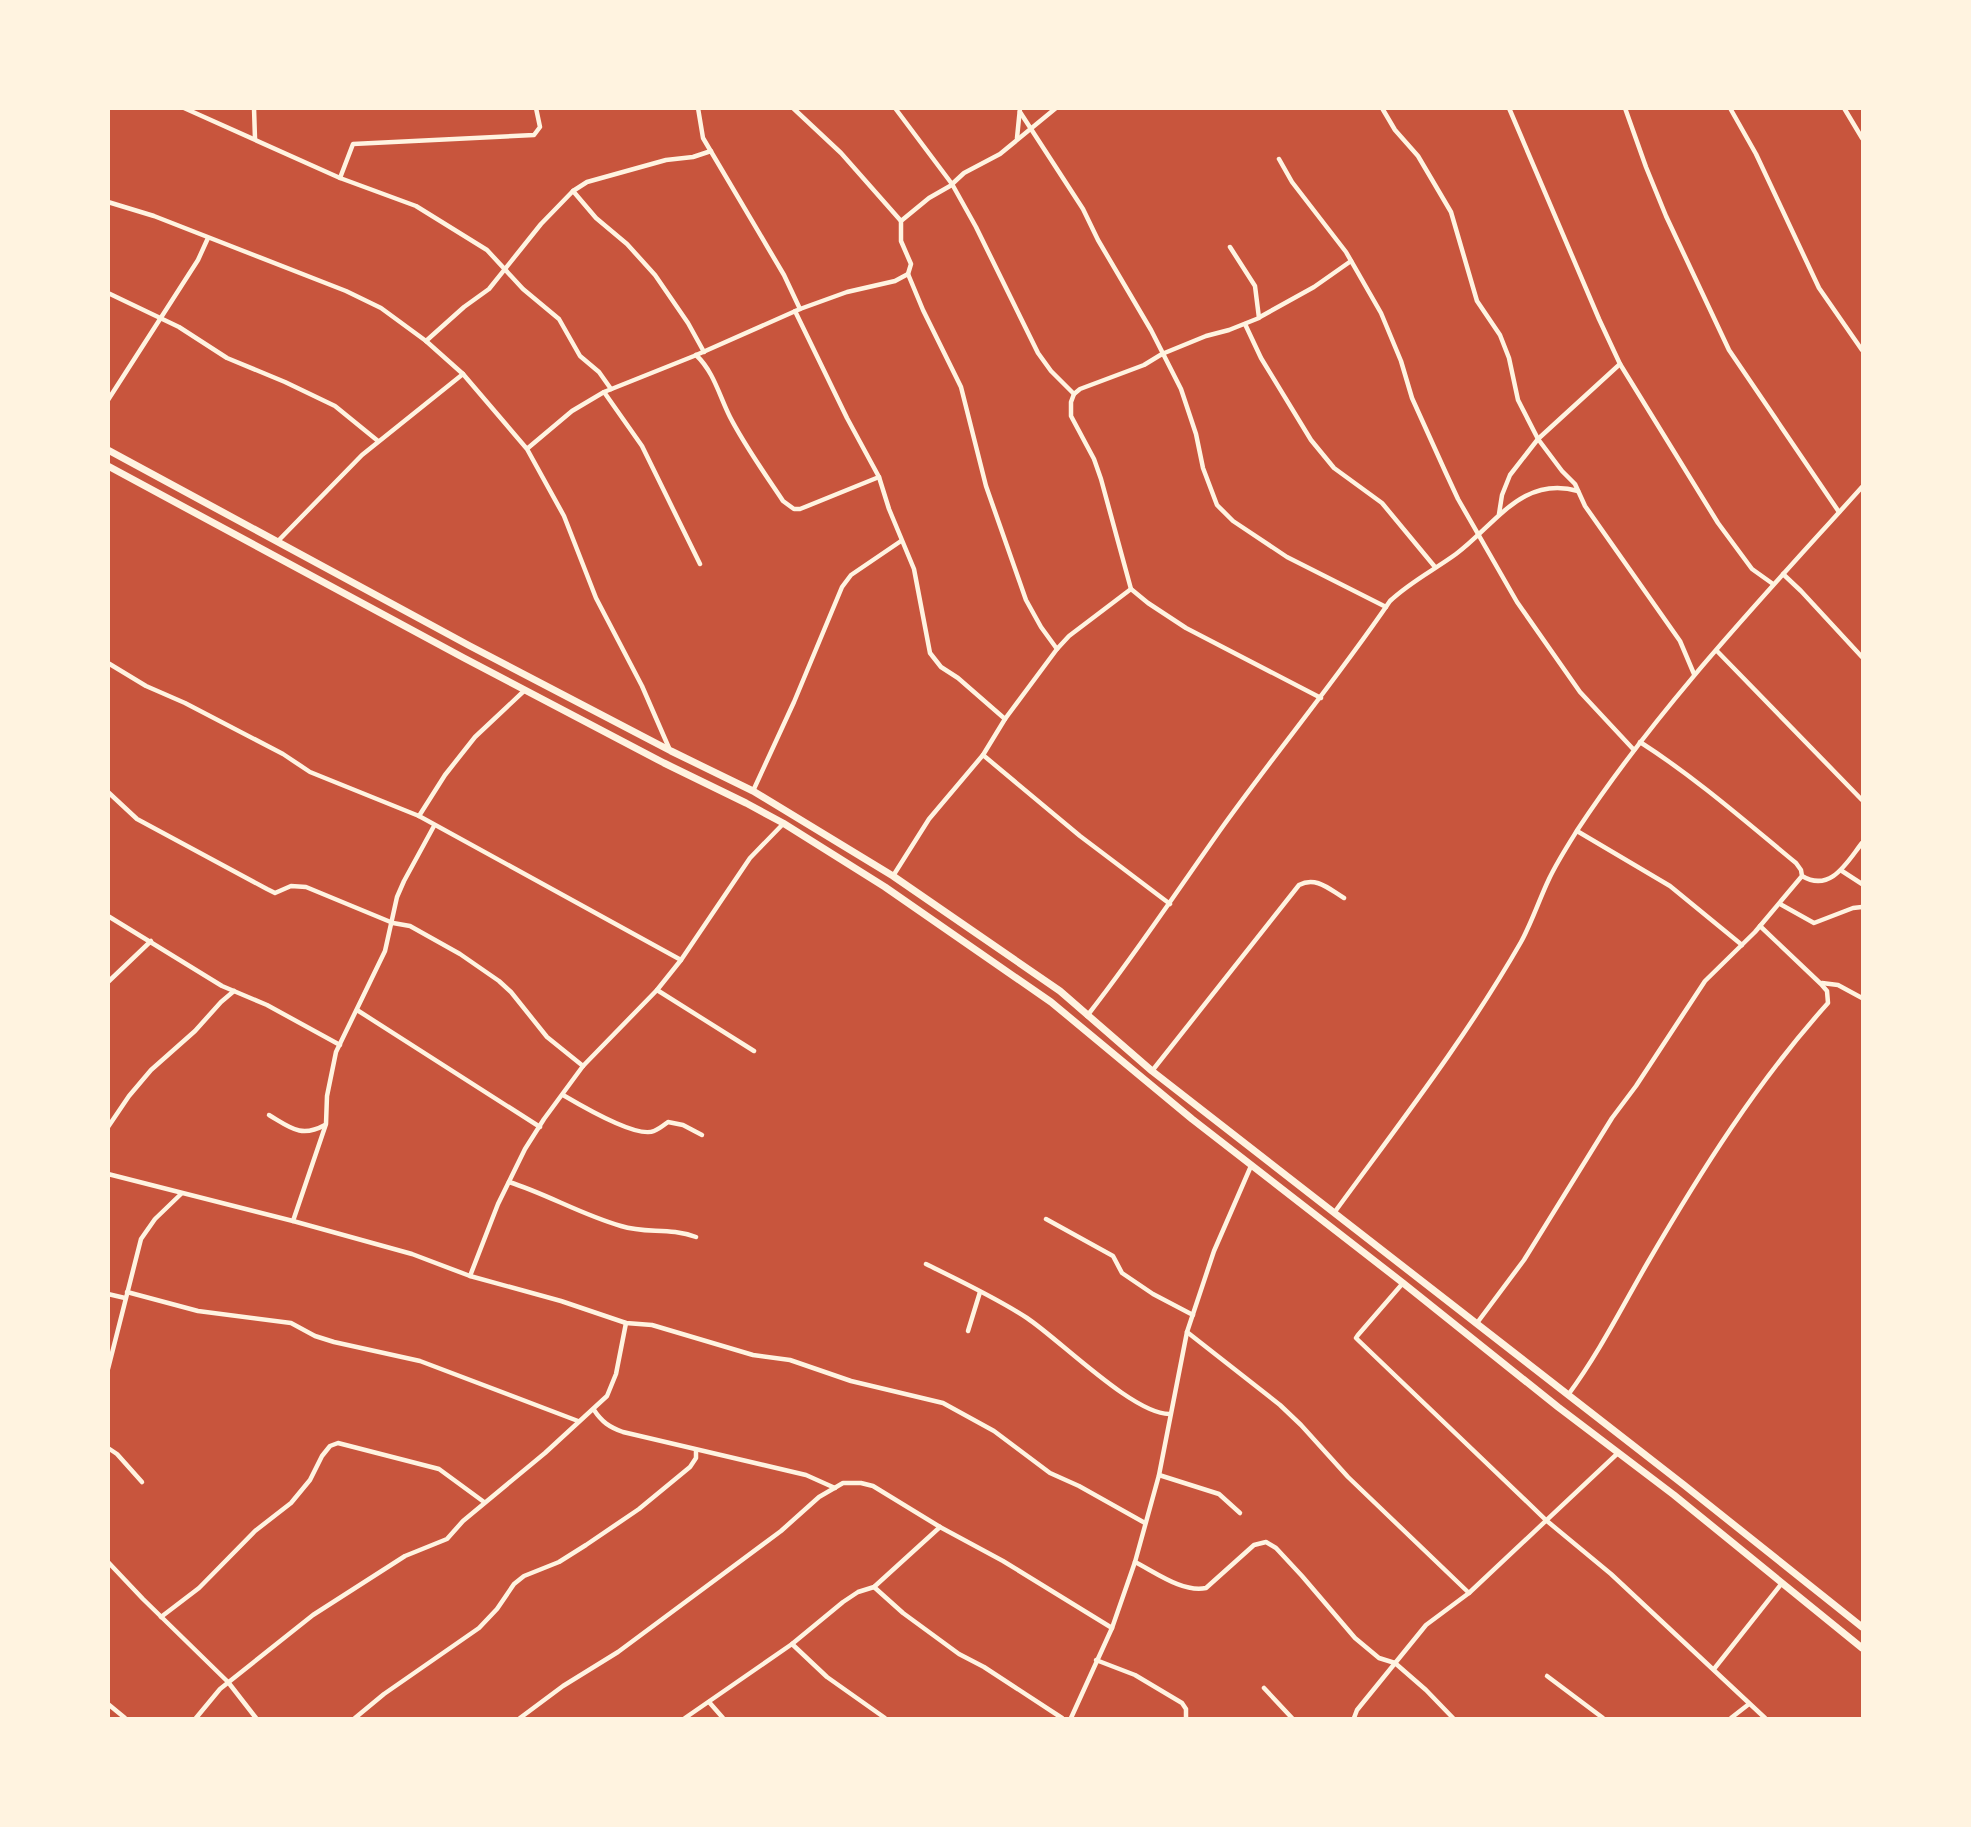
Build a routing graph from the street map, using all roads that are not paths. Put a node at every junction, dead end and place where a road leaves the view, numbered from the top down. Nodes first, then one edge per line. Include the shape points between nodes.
1 (184, 108) edge
2 (254, 108) edge
3 (536, 108) edge
4 (698, 108) edge
5 (793, 108) edge
6 (895, 108) edge
7 (1056, 108) edge
8 (1382, 108) edge
9 (1509, 108) edge
10 (1625, 108) edge
11 (1730, 108) edge
12 (1844, 108) edge
13 (1020, 110) edge
14 (1032, 128) junction
15 (1017, 138) junction
16 (1863, 138) edge
17 (255, 139) junction
18 (711, 152) junction
19 (1279, 159) dead end
20 (340, 178) junction
21 (952, 184) junction
22 (573, 191) junction
23 (108, 202) edge
24 (901, 221) junction
25 (208, 239) junction
26 (1230, 247) dead end
27 (1351, 261) junction
28 (507, 269) junction
29 (908, 274) junction
30 (108, 293) edge
31 (797, 310) junction
32 (1259, 317) junction
33 (160, 320) junction
34 (1245, 324) junction
35 (426, 341) junction
36 (1863, 350) edge
37 (704, 352) junction
38 (1162, 354) junction
39 (696, 355) junction
40 (1620, 364) junction
41 (463, 374) junction
42 (611, 389) junction
43 (604, 392) junction
44 (1074, 394) junction
45 (108, 400) edge
46 (1538, 439) junction
47 (379, 441) junction
48 (527, 449) junction
49 (108, 450) edge
50 (108, 466) edge
51 (879, 477) junction
52 (1863, 487) edge
53 (1578, 491) junction
54 (1839, 512) junction
55 (1499, 514) junction
56 (1478, 536) junction
57 (279, 540) junction
58 (901, 541) junction
59 (700, 564) dead end
60 (1435, 567) junction
61 (1783, 575) junction
62 (1773, 584) junction
63 (1131, 589) junction
64 (1386, 607) junction
65 (1057, 649) junction
66 (1717, 651) junction
67 (1863, 657) edge
68 (108, 663) edge
69 (1694, 674) junction
70 (525, 689) junction
71 (1321, 698) junction
72 (1005, 719) junction
73 (1640, 742) junction
74 (1634, 750) junction
75 (671, 751) junction
76 (983, 755) junction
77 (753, 791) junction
78 (108, 792) edge
79 (1863, 800) edge
80 (419, 816) junction
81 (783, 823) junction
82 (435, 825) junction
83 (1577, 831) junction
84 (1863, 843) edge
85 (1842, 871) junction
86 (893, 876) junction
87 (1801, 876) junction
88 (1863, 884) edge
89 (1344, 898) dead end
90 (1170, 904) junction
91 (1780, 904) junction
92 (1863, 907) edge
93 (108, 916) edge
94 (393, 923) junction
95 (1760, 926) junction
96 (151, 941) junction
97 (1742, 945) junction
98 (681, 960) junction
99 (108, 982) edge
100 (1821, 984) junction
101 (235, 990) junction
102 (657, 990) junction
103 (1863, 998) edge
104 (357, 1010) junction
105 (1087, 1016) junction
106 (340, 1045) junction
107 (754, 1051) dead end
108 (583, 1066) junction
109 (1152, 1071) junction
110 (563, 1095) junction
111 (269, 1115) dead end
112 (326, 1124) junction
113 (540, 1127) junction
114 (108, 1128) edge
115 (702, 1135) dead end
116 (1251, 1166) junction
117 (108, 1174) edge
118 (509, 1182) junction
119 (182, 1194) junction
120 (1335, 1213) junction
121 (1046, 1219) dead end
122 (293, 1221) junction
123 (696, 1237) dead end
124 (926, 1264) dead end
125 (470, 1276) junction
126 (1403, 1283) junction
127 (980, 1292) junction
128 (108, 1294) edge
129 (126, 1295) junction
130 (1193, 1315) junction
131 (626, 1323) junction
132 (1477, 1324) junction
133 (968, 1331) dead end
134 (1188, 1332) junction
135 (108, 1369) edge
136 (1568, 1396) junction
137 (594, 1410) junction
138 (1170, 1414) junction
139 (579, 1421) junction
140 (108, 1448) edge
141 (696, 1451) junction
142 (1618, 1453) junction
143 (1158, 1475) junction
144 (142, 1482) dead end
145 (835, 1488) junction
146 (484, 1502) junction
147 (1240, 1513) dead end
148 (1548, 1521) junction
149 (1145, 1523) junction
150 (940, 1527) junction
151 (108, 1562) edge
152 (1135, 1562) junction
153 (1782, 1583) junction
154 (874, 1587) junction
155 (1469, 1593) junction
156 (161, 1617) junction
157 (1863, 1627) edge
158 (1112, 1628) junction
159 (792, 1644) junction
160 (1863, 1648) edge
161 (1096, 1660) junction
162 (1395, 1663) junction
163 (1714, 1669) junction
164 (1547, 1676) dead end
165 (228, 1682) junction
166 (1264, 1688) dead end
167 (709, 1702) junction
168 (108, 1704) edge
169 (1749, 1704) junction
170 (125, 1718) edge
171 (196, 1718) edge
172 (256, 1718) edge
173 (355, 1718) edge
174 (520, 1718) edge
175 (685, 1718) edge
176 (723, 1718) edge
177 (886, 1718) edge
178 (1062, 1718) edge
179 (1071, 1718) edge
180 (1186, 1718) edge
181 (1292, 1718) edge
182 (1354, 1718) edge
183 (1453, 1718) edge
184 (1603, 1718) edge
185 (1731, 1718) edge
186 (1765, 1718) edge

1 - 17 street
2 - 17 street
3 - 20 street via 540,127 534,135 353,144
4 - 18 street via 703,138
5 - 24 street via 841,153
6 - 21 street
7 - 14 street
8 - 46 street via 1451,212 1477,301 1500,335 1518,400
9 - 40 street
10 - 54 street via 1666,216 1730,350
11 - 36 street via 1819,288
12 - 16 street
13 - 14 street
13 - 15 street
14 - 15 street
14 - 38 street via 1083,209
15 - 21 street
17 - 20 street
18 - 22 street via 587,182
18 - 31 street via 784,275
19 - 27 street
20 - 28 street via 416,206 487,250
21 - 24 street
21 - 44 street via 1038,353
22 - 28 street
22 - 37 street via 655,275
23 - 25 street
24 - 29 street via 901,241 911,264
25 - 33 street
25 - 35 street via 369,302
26 - 32 street via 1255,286
27 - 32 street
27 - 56 street via 1381,313 1412,398
28 - 35 street
28 - 42 street via 559,319 580,356
29 - 31 street
29 - 65 street via 961,387 986,486 1026,600
30 - 33 street
31 - 37 street
31 - 51 street
32 - 34 street
33 - 45 street
33 - 47 street via 227,358 335,406
34 - 38 street
34 - 60 street via 1311,440 1334,468 1382,503
35 - 41 street
37 - 39 street
38 - 44 street
38 - 64 street via 1181,389 1211,493 1223,513 1286,557
39 - 42 street
39 - 51 street via 708,366 745,444 789,506 800,509
40 - 46 street
40 - 62 street via 1718,523 1752,569
41 - 47 street
41 - 48 street
42 - 43 street
43 - 48 street via 572,411
43 - 59 street via 642,446
44 - 63 street via 1072,416 1101,479
46 - 53 street
46 - 55 street via 1510,475
47 - 57 street
48 - 75 street via 564,516 596,598
49 - 57 highway
50 - 70 highway
51 - 58 street
52 - 54 street
53 - 55 street via 1544,488
53 - 69 street via 1680,641
54 - 61 street
55 - 56 street
56 - 60 street
56 - 74 street via 1580,692
57 - 75 highway
58 - 72 street via 918,584 931,656
58 - 77 street via 851,575 842,587
60 - 64 street via 1400,591
61 - 62 street
61 - 67 street
62 - 66 street
63 - 65 street
63 - 71 street via 1186,628
64 - 71 street
65 - 72 street
66 - 69 street
66 - 79 street
68 - 80 street via 310,772
69 - 73 street
70 - 80 street via 475,737
70 - 81 highway
71 - 90 street
72 - 76 street
73 - 74 street
73 - 87 street via 1711,792 1796,863
74 - 83 street
75 - 77 highway
76 - 86 street via 929,819
76 - 90 street
77 - 86 highway
78 - 94 street via 137,819 267,890 275,893 291,886 306,887
80 - 82 street
81 - 98 street via 750,858
81 - 116 highway via 1051,1002
82 - 94 street via 397,897
82 - 98 street
83 - 97 street via 1670,886
83 - 120 street via 1522,940 1461,1039
84 - 85 street
85 - 87 street via 1821,882
85 - 88 street
86 - 105 highway via 1060,992
87 - 91 street
89 - 109 street via 1317,882 1299,885
90 - 105 street
91 - 92 street via 1814,923
91 - 95 street
93 - 96 street
94 - 104 street
94 - 108 street via 410,926 486,971 511,992 547,1037
95 - 97 street
95 - 100 street
96 - 99 street
96 - 101 street
97 - 132 street via 1712,973 1687,1006 1524,1260
98 - 102 street
100 - 103 street via 1838,985
100 - 136 street via 1828,1003 1771,1069 1741,1113
101 - 106 street
101 - 114 street via 151,1070
102 - 107 street
102 - 108 street
104 - 106 street
104 - 113 street
105 - 109 highway
106 - 112 street via 332,1067
108 - 110 street
109 - 120 highway
110 - 113 street
110 - 115 street via 640,1131 653,1132 668,1122
111 - 112 street via 305,1133
112 - 122 street
113 - 118 street
116 - 126 highway
116 - 130 street via 1214,1251
117 - 119 street
118 - 123 street via 621,1226 680,1231
118 - 125 street
119 - 122 street
119 - 129 street via 141,1239
120 - 132 highway
121 - 130 street via 1113,1256 1122,1273
122 - 125 street via 412,1254
124 - 127 street
125 - 131 street
126 - 142 highway
126 - 148 street via 1356,1338
127 - 133 street
127 - 138 street via 1027,1318 1139,1403
128 - 129 street
129 - 135 street
129 - 139 street via 198,1311 291,1323 334,1342 420,1360
130 - 134 street
131 - 137 street via 613,1385
131 - 149 street via 652,1325 943,1403 993,1431 1050,1473
132 - 136 highway
134 - 138 street
134 - 155 street via 1280,1405
136 - 157 highway
137 - 139 street
137 - 141 street via 611,1428
138 - 143 street
139 - 146 street
140 - 144 street
141 - 145 street via 806,1475
141 - 173 street via 690,1467 639,1509 559,1562 524,1576 479,1628
142 - 148 street
142 - 153 highway
143 - 147 street via 1219,1494
143 - 149 street
145 - 150 street via 849,1482 873,1486
145 - 174 street via 618,1652
146 - 156 street via 439,1469 338,1443 322,1456 291,1503
146 - 165 street via 447,1539 405,1556 331,1603
148 - 155 street
148 - 163 street
149 - 152 street
150 - 154 street
150 - 158 street
151 - 156 street
152 - 158 street
152 - 162 street via 1199,1590 1254,1545 1266,1542 1302,1576 1355,1639 1379,1658
153 - 160 highway
153 - 163 street
154 - 159 street via 858,1592
154 - 178 street via 959,1654
155 - 162 street via 1426,1625
156 - 165 street
158 - 161 street
159 - 167 street
159 - 177 street
161 - 179 street
161 - 180 street via 1135,1675 1182,1703
162 - 182 street
162 - 183 street
163 - 169 street
164 - 184 street
165 - 171 street
165 - 172 street
166 - 181 street
167 - 175 street
167 - 176 street
168 - 170 street
169 - 185 street
169 - 186 street

